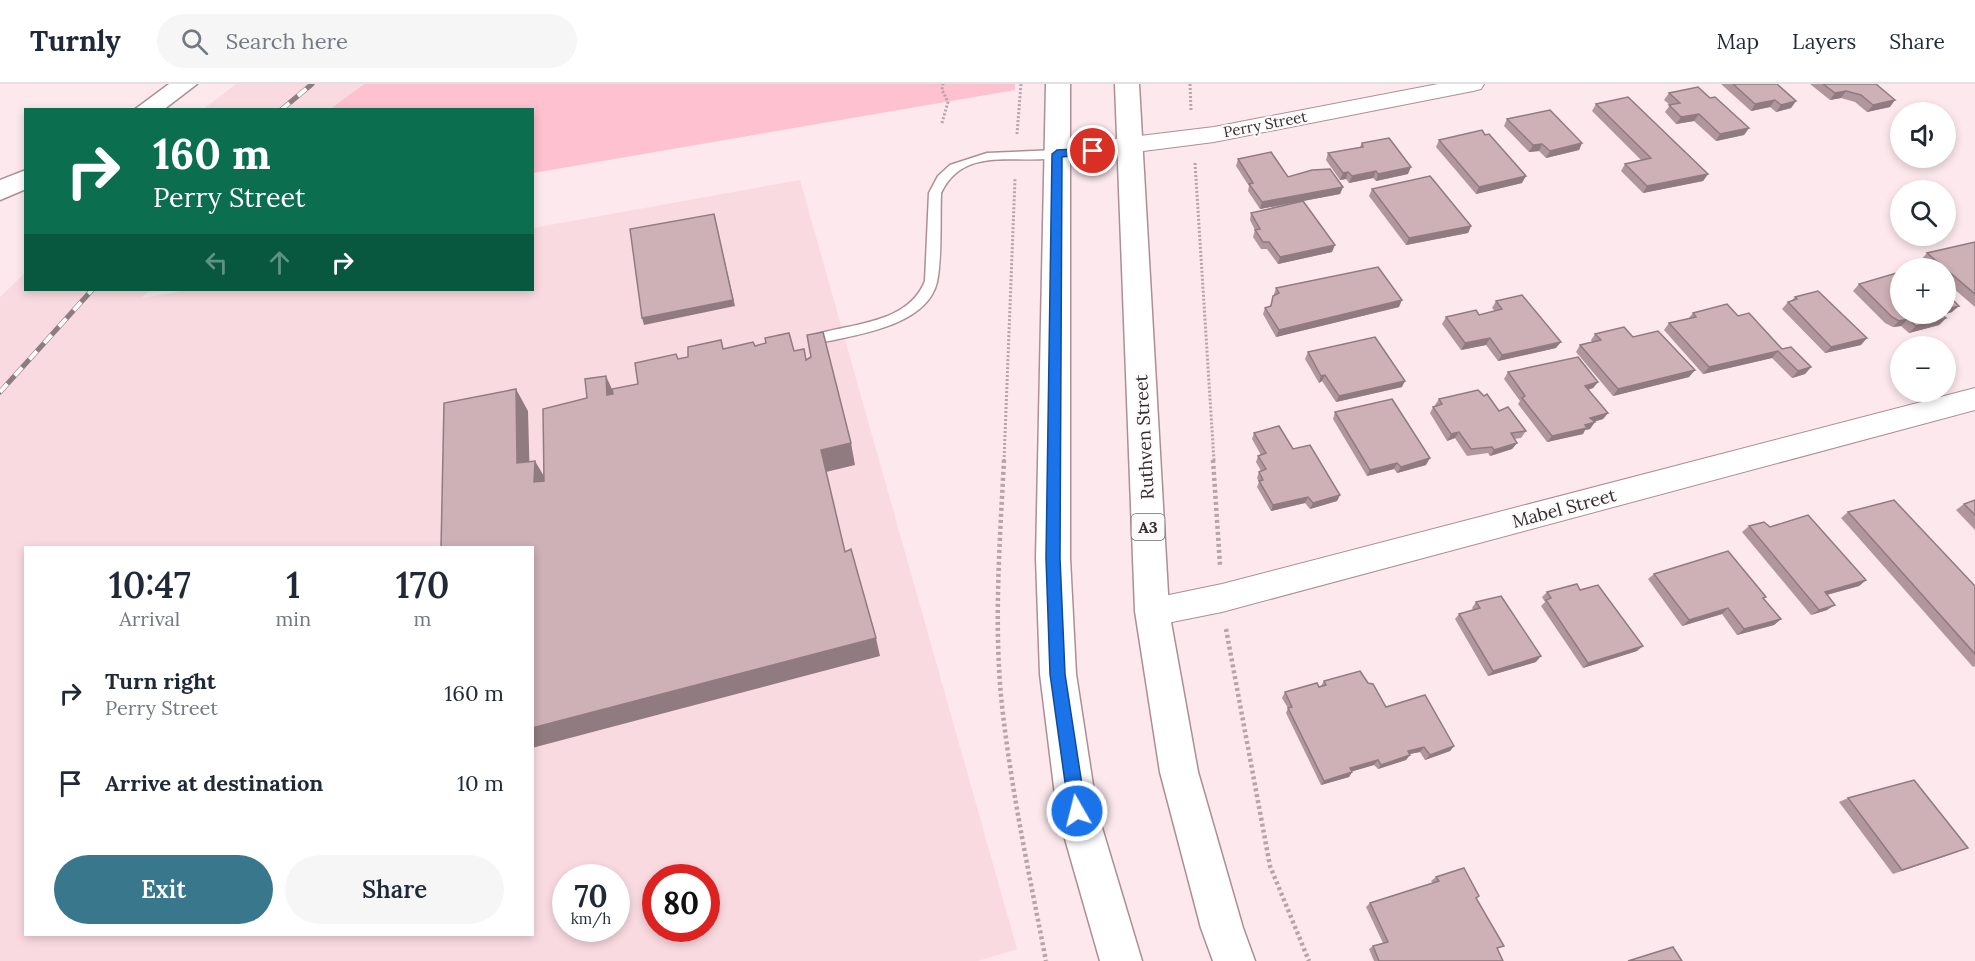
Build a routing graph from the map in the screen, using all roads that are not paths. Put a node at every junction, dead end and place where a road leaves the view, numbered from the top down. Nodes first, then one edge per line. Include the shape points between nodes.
1 (185, 84) edge
2 (1058, 84) edge
3 (1126, 84) edge
4 (1473, 84) edge
5 (149, 108) edge
6 (1130, 148) junction
7 (1057, 154) junction
8 (24, 179) edge
9 (0, 191) edge
10 (819, 338) edge
11 (1975, 399) edge
12 (1152, 611) junction
13 (1077, 811) junction
14 (1121, 961) edge
15 (1145, 961) edge
16 (1234, 961) edge

1 - 5 main road
2 - 7 main road
3 - 6 main road, Ruthven Street / A3
4 - 6 street, Perry Street
6 - 7 street, Perry Street
6 - 12 main road, Ruthven Street / A3
7 - 10 lane via 993,155 948,172 937,185 929,292 915,308 856,331
7 - 13 main road via 1053,558 1058,674
8 - 9 main road
11 - 12 street, Mabel Street via 1222,598
12 - 16 main road, Ruthven Street / A3 via 1179,772
13 - 14 main road
13 - 15 main road

